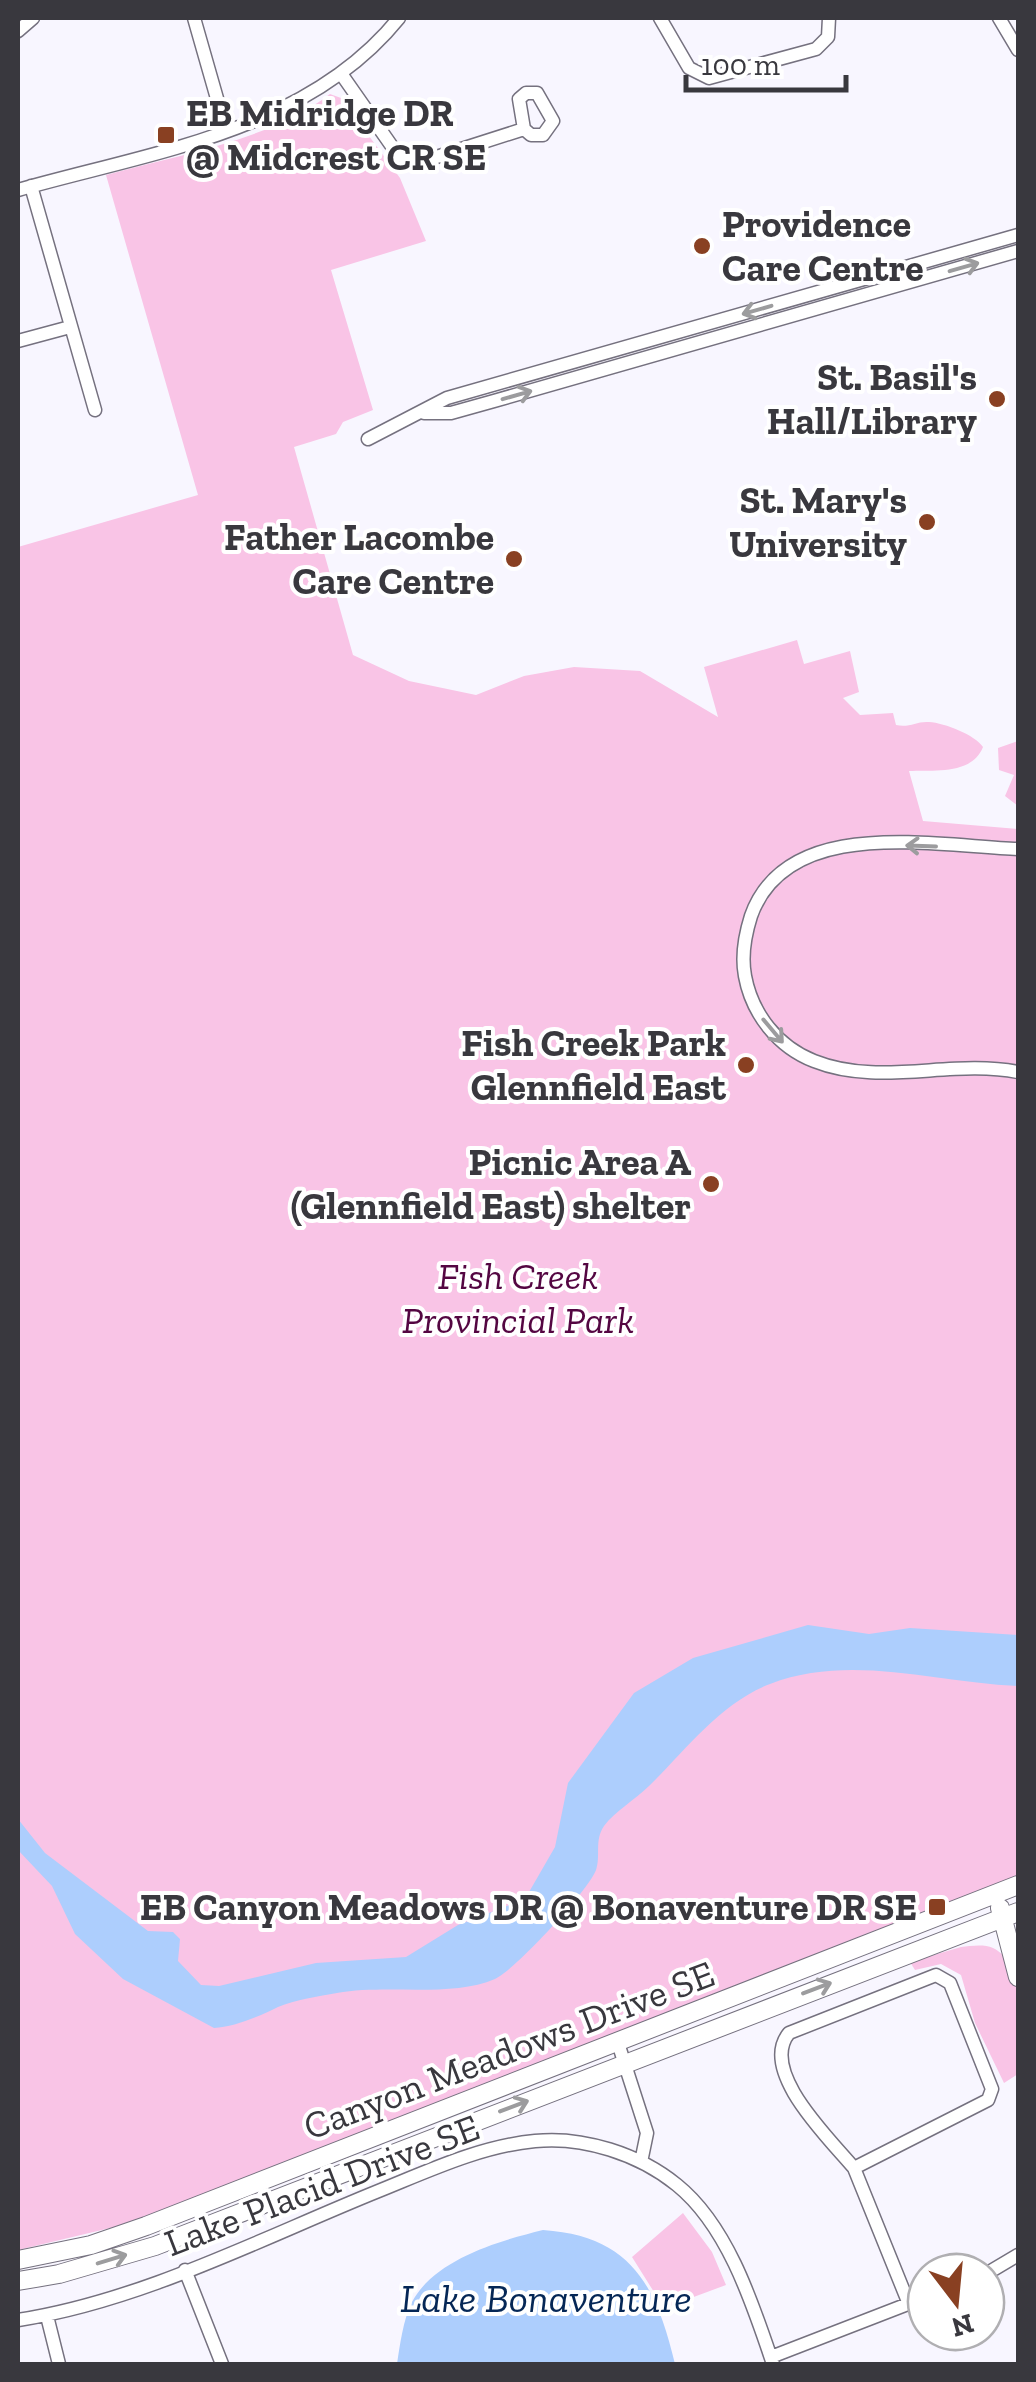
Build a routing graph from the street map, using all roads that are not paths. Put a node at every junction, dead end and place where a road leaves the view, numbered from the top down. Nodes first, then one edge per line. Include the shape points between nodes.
1 (34, 18) edge
2 (194, 18) edge
3 (399, 18) edge
4 (660, 18) edge
5 (829, 18) edge
6 (999, 18) edge
7 (18, 30) edge
8 (1018, 50) edge
9 (342, 74) junction
10 (524, 129) dead end
11 (226, 130) junction
12 (24, 188) edge
13 (1018, 235) edge
14 (1018, 251) edge
15 (70, 326) junction
16 (18, 341) edge
17 (95, 410) dead end
18 (422, 414) junction
19 (368, 440) dead end
20 (1018, 849) edge
21 (1018, 1072) edge
22 (1018, 1885) edge
23 (1000, 1892) junction
24 (1013, 1916) edge
25 (939, 1940) junction
26 (1009, 1952) junction
27 (1018, 1976) edge
28 (618, 2043) junction
29 (626, 2062) junction
30 (641, 2162) junction
31 (854, 2168) junction
32 (18, 2260) edge
33 (184, 2270) junction
34 (18, 2281) edge
35 (906, 2297) edge
36 (906, 2305) edge
37 (47, 2316) junction
38 (18, 2320) edge
39 (772, 2361) edge
40 (58, 2364) edge
41 (222, 2364) edge

1 - 7 street
2 - 11 street
3 - 9 street
4 - 5 street via 694,74 709,78 816,49 828,38
6 - 8 street
9 - 10 street via 408,160 421,162
9 - 11 street via 288,108
11 - 12 street
12 - 15 street
13 -> 18 street via 446,398
18 -> 14 street via 480,405
15 - 16 street
15 - 17 street
18 - 19 street
20 -> 21 street via 857,845 809,854 764,888 749,922 743,965 751,997 770,1029 812,1061 848,1071
22 - 23 main road, Canyon Meadows Drive SE
23 - 24 main road
23 - 28 main road, Canyon Meadows Drive SE
24 - 25 main road, Canyon Meadows Drive SE
24 - 26 main road
25 - 26 main road via 988,1938
29 -> 25 main road, Canyon Meadows Drive SE
26 - 27 main road
28 - 29 street
28 - 32 main road, Canyon Meadows Drive SE via 146,2226
29 - 30 street via 647,2133
34 -> 29 main road, Canyon Meadows Drive SE via 155,2246
30 - 33 street, Lake Placid Drive SE via 584,2142 534,2140 460,2158
30 - 39 street, Lake Placid Drive SE via 678,2186 723,2242
31 - 31 street via 794,2094 778,2054 781,2042 788,2033 936,1975 950,1983 992,2089 988,2100
31 - 35 street
33 - 37 street, Lake Placid Drive SE
33 - 41 street
36 - 39 street
37 - 38 street, Lake Placid Drive SE
37 - 40 street

